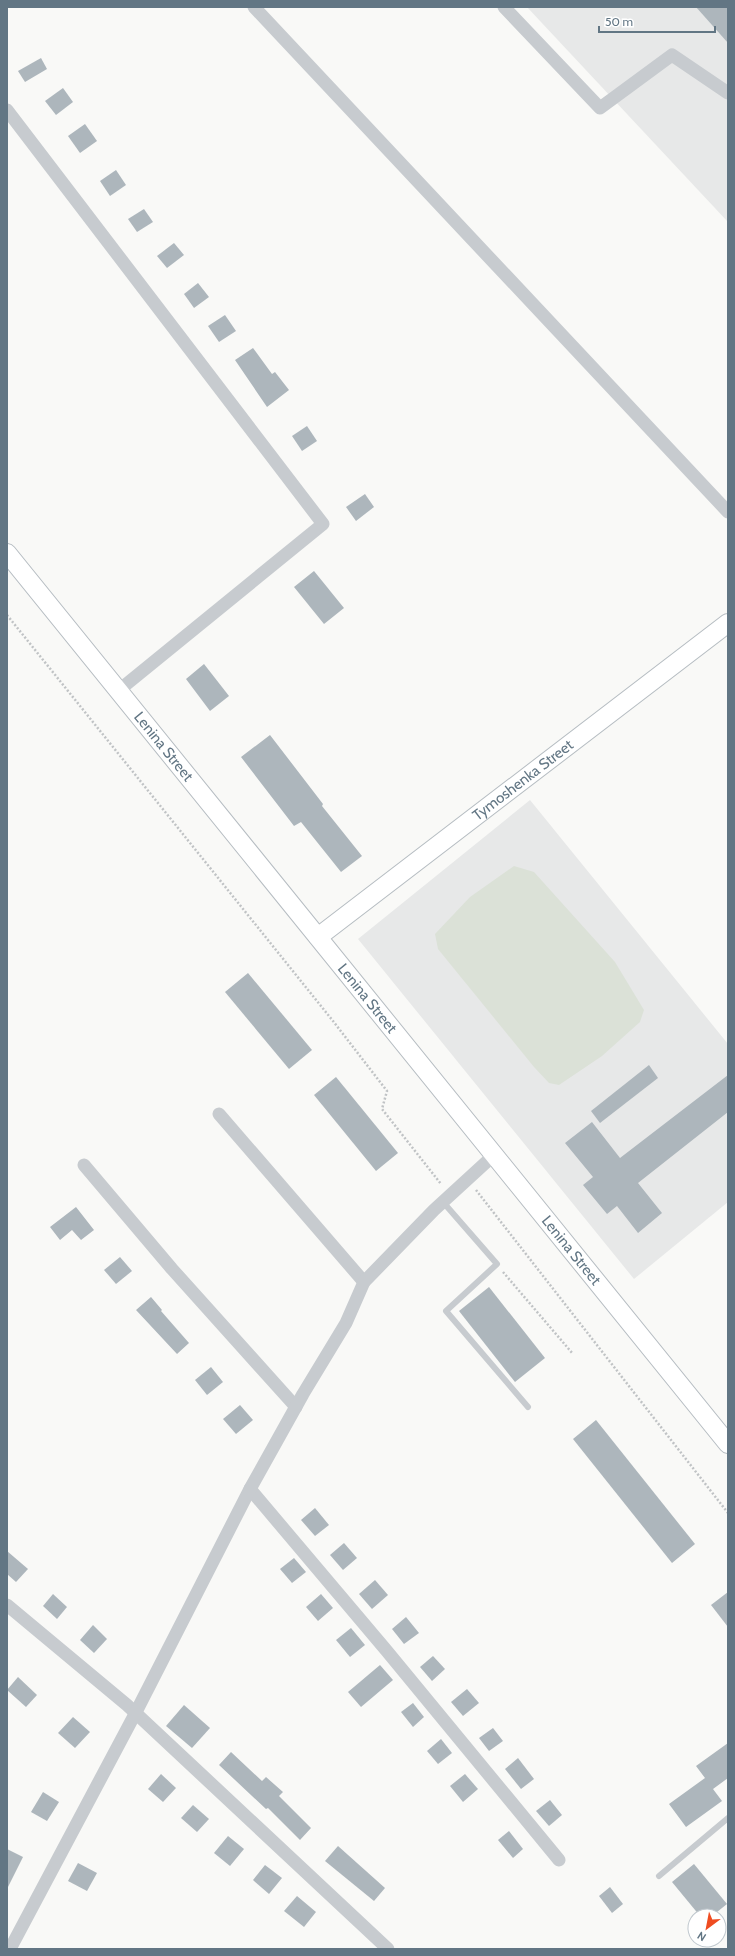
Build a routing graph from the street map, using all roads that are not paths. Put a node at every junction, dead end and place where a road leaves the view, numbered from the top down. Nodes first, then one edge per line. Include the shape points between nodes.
1 (254, 7) edge
2 (504, 7) edge
3 (728, 93) edge
4 (7, 110) edge
5 (728, 512) edge
6 (7, 552) edge
7 (728, 623) edge
8 (118, 691) junction
9 (318, 937) junction
10 (219, 1114) dead end
11 (494, 1155) junction
12 (84, 1165) dead end
13 (447, 1198) junction
14 (364, 1282) junction
15 (296, 1407) junction
16 (528, 1407) dead end
17 (728, 1444) edge
18 (250, 1489) junction
19 (7, 1605) edge
20 (135, 1714) junction
21 (728, 1818) edge
22 (559, 1860) dead end
23 (659, 1876) dead end
24 (10, 1949) edge
25 (388, 1949) edge

1 - 5 street
2 - 3 street via 600,108 672,55
4 - 8 street via 323,524
6 - 8 street, Lenina Street
7 - 9 street, Tymoshenka Street
8 - 9 street, Lenina Street
9 - 11 street, Lenina Street
10 - 14 street
11 - 13 street
11 - 17 street, Lenina Street
12 - 15 street
13 - 14 street
13 - 16 lane via 497,1264 446,1311
14 - 15 street via 346,1323
15 - 18 street
18 - 20 street
18 - 22 street
19 - 20 street
20 - 24 street
20 - 25 street
21 - 23 lane

